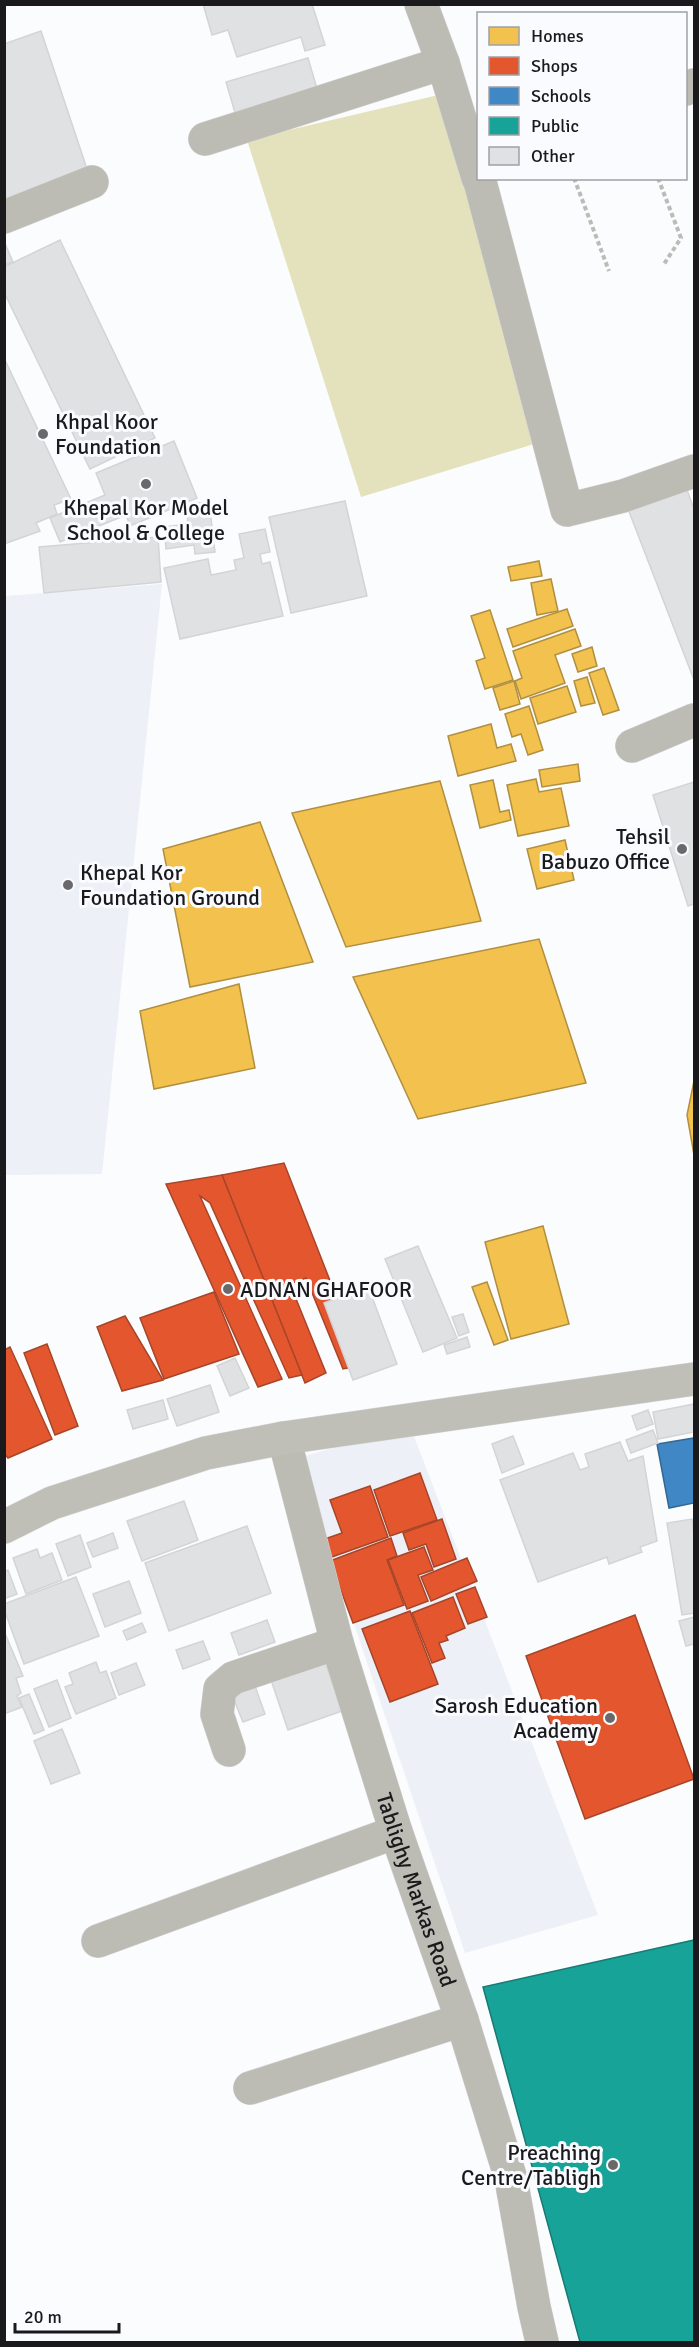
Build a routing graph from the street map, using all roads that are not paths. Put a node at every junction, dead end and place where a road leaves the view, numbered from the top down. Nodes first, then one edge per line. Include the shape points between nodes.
1 (421, 4) edge
2 (443, 63) junction
3 (205, 139) dead end
4 (477, 174) edge
5 (479, 180) edge
6 (92, 182) dead end
7 (4, 216) edge
8 (694, 471) edge
9 (694, 720) edge
10 (632, 746) dead end
11 (694, 1365) edge
12 (694, 1379) edge
13 (284, 1438) junction
14 (4, 1514) edge
15 (4, 1527) edge
16 (337, 1643) junction
17 (229, 1750) dead end
18 (396, 1832) junction
19 (98, 1941) dead end
20 (462, 2020) junction
21 (250, 2088) dead end
22 (542, 2343) edge

1 - 2 street
2 - 3 street
2 - 4 street
5 - 8 street via 567,510 623,496
6 - 7 street
9 - 10 street
11 - 14 main road via 281,1425 186,1448 46,1494
12 - 13 main road
13 - 15 main road via 206,1453 52,1503
13 - 16 street, Tablighy Markas Road
16 - 17 street via 232,1678 220,1689 217,1714
16 - 18 street, Tablighy Markas Road
18 - 19 street
18 - 20 street, Tablighy Markas Road
20 - 21 street
20 - 22 street, Tablighy Markas Road via 511,2179

